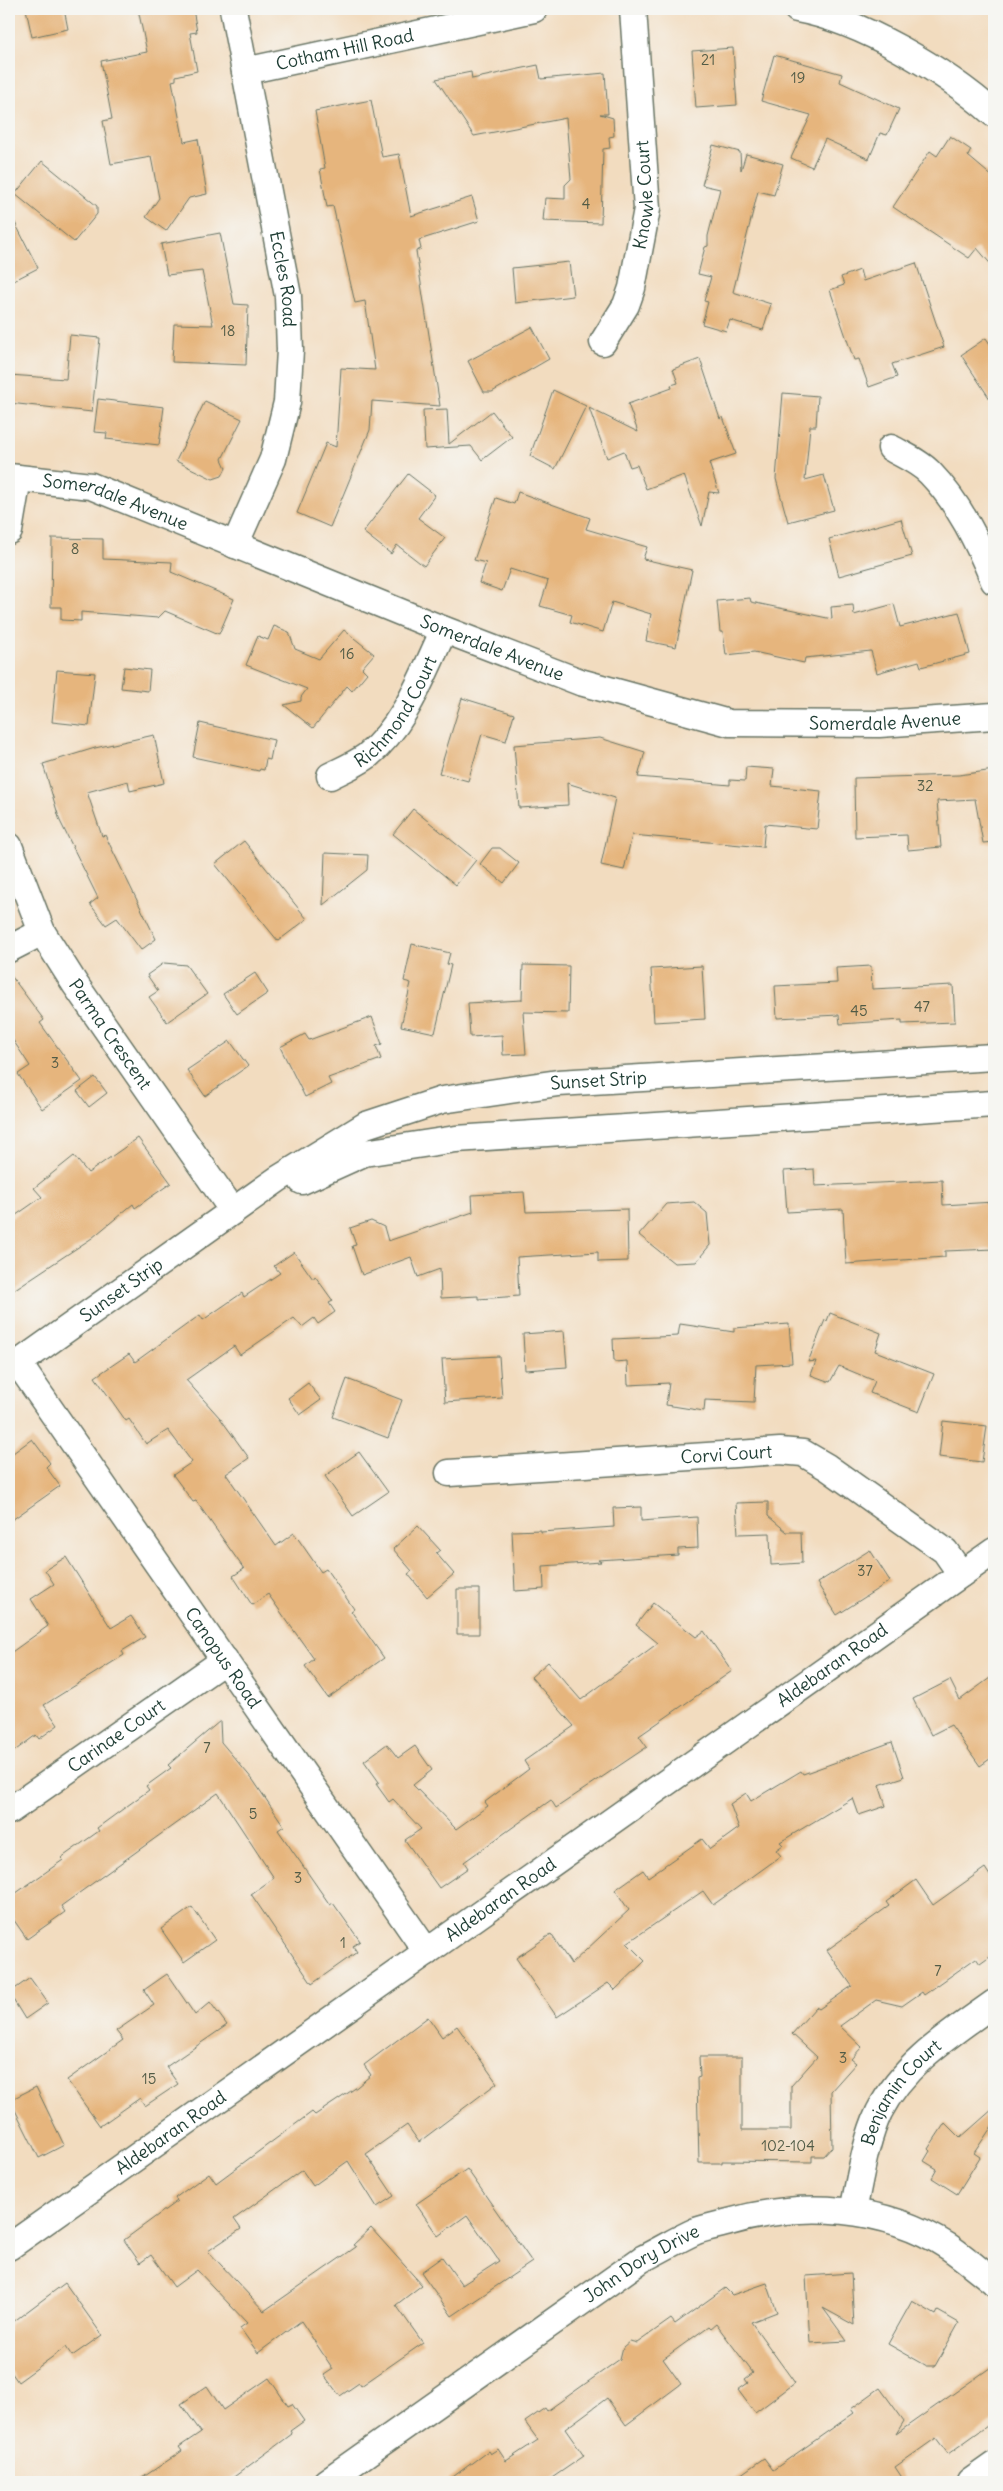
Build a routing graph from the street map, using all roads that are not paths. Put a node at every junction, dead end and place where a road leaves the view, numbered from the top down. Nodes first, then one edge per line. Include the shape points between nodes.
1 (233, 9) edge
2 (534, 9) edge
3 (633, 9) edge
4 (811, 10) edge
5 (245, 70) junction
6 (994, 114) edge
7 (603, 342) dead end
8 (891, 448) dead end
9 (13, 478) edge
10 (9, 531) edge
11 (235, 545) junction
12 (994, 581) edge
13 (444, 630) junction
14 (994, 716) edge
15 (330, 776) dead end
16 (9, 846) edge
17 (42, 932) junction
18 (9, 949) edge
19 (994, 1057) edge
20 (994, 1104) edge
21 (233, 1212) junction
22 (14, 1366) edge
23 (449, 1473) dead end
24 (994, 1551) edge
25 (962, 1574) junction
26 (225, 1660) junction
27 (9, 1811) edge
28 (427, 1952) junction
29 (994, 2004) edge
30 (853, 2211) junction
31 (9, 2248) edge
32 (994, 2282) edge
33 (994, 2466) edge
34 (326, 2482) edge
35 (970, 2482) edge

1 - 5 street, Eccles Road
2 - 5 street, Cotham Hill Road
3 - 7 street, Knowle Court via 647,209 632,288 626,305
4 - 6 street via 870,34 936,71 977,98
5 - 11 street, Eccles Road via 288,296 290,350 286,402 273,459
8 - 12 street via 928,471 942,488 962,514
9 - 10 street
9 - 11 street, Somerdale Avenue via 91,486
11 - 13 street, Somerdale Avenue
13 - 14 street, Somerdale Avenue via 580,682 729,723 878,724
13 - 15 street, Richmond Court via 406,711 387,737 365,757
16 - 17 street, Parma Crescent
17 - 18 street
17 - 21 street, Parma Crescent
19 - 21 street, Sunset Strip via 558,1083 442,1100 366,1125 278,1179
20 - 21 street, Sunset Strip via 456,1139 364,1153
21 - 22 street, Sunset Strip
22 - 26 street, Canopus Road
23 - 25 street, Corvi Court via 780,1451 803,1453 945,1551
24 - 25 street, Aldebaran Road
25 - 28 street, Aldebaran Road
26 - 27 street, Carinae Court
26 - 28 street, Canopus Road
28 - 31 street, Aldebaran Road
29 - 30 street, Benjamin Court via 917,2061 879,2112
30 - 32 street, John Dory Drive via 916,2231 949,2247
30 - 34 street, John Dory Drive via 813,2209 759,2214 698,2230 642,2259
33 - 35 street

